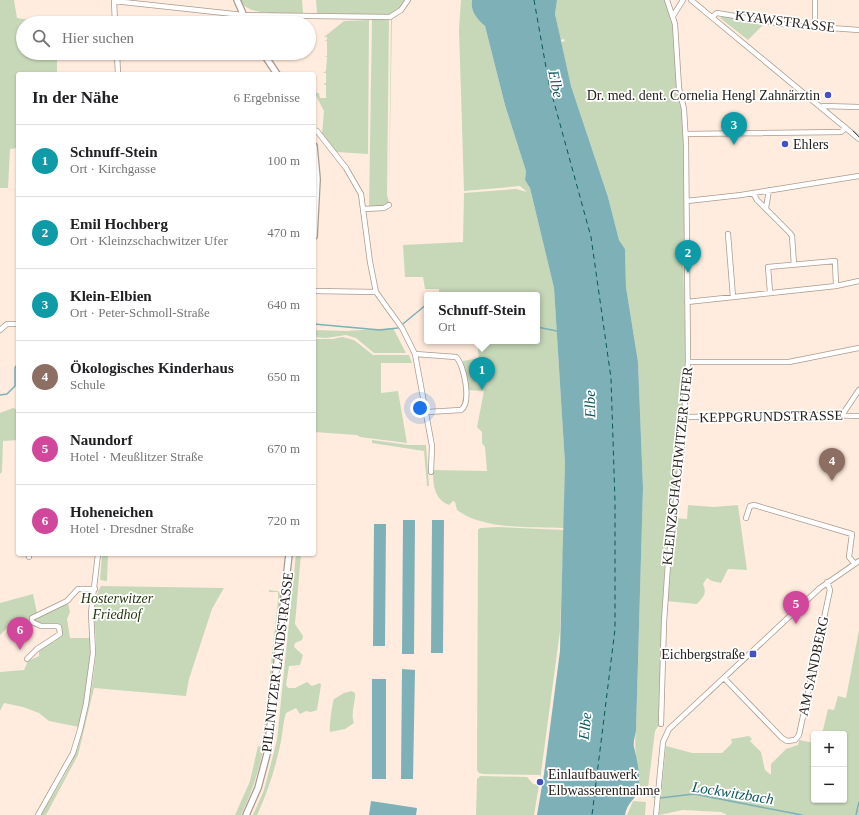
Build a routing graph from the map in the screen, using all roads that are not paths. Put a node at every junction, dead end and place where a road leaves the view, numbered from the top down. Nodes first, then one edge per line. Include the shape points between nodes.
1 (237, 0) edge
2 (408, 0) edge
3 (667, 0) edge
4 (683, 0) edge
5 (691, 0) edge
6 (815, 0) edge
7 (114, 1) edge
8 (243, 15) junction
9 (115, 16) edge
10 (674, 16) junction
11 (712, 17) junction
12 (815, 27) junction
13 (859, 30) edge
14 (117, 60) edge
15 (268, 60) edge
16 (118, 72) edge
17 (276, 72) edge
18 (820, 106) junction
19 (857, 107) edge
20 (846, 128) junction
21 (316, 131) edge
22 (686, 134) junction
23 (859, 140) edge
24 (859, 176) edge
25 (769, 190) junction
26 (753, 193) junction
27 (687, 201) junction
28 (389, 205) dead end
29 (766, 208) junction
30 (363, 209) junction
31 (728, 234) dead end
32 (794, 265) junction
33 (859, 281) edge
34 (836, 286) junction
35 (316, 291) edge
36 (376, 292) junction
37 (770, 292) junction
38 (733, 297) junction
39 (687, 302) junction
40 (16, 324) edge
41 (0, 330) edge
42 (859, 348) edge
43 (414, 354) junction
44 (688, 362) junction
45 (859, 390) edge
46 (427, 412) junction
47 (842, 415) junction
48 (859, 416) edge
49 (684, 417) junction
50 (431, 472) dead end
51 (746, 518) dead end
52 (98, 556) edge
53 (289, 556) edge
54 (857, 562) edge
55 (827, 582) junction
56 (95, 589) junction
57 (27, 659) dead end
58 (724, 678) junction
59 (661, 724) dead end
60 (38, 815) edge
61 (246, 815) edge
62 (656, 815) edge

1 - 8 main road
2 - 8 street via 397,14 390,17
3 - 10 street, KLEINZSCHACHWITZER UFER
4 - 10 street
5 - 11 street
6 - 12 street
7 - 8 street
7 - 9 street
10 - 22 street, KLEINZSCHACHWITZER UFER via 679,88
11 - 12 street, KYAWSTRASSE via 717,13
11 - 18 street
12 - 13 street, KYAWSTRASSE
14 - 16 street
15 - 17 main road
18 - 19 street
18 - 20 street
20 - 22 street via 842,132
20 - 23 street
21 - 30 street via 354,180 361,194
22 - 27 street, KLEINZSCHACHWITZER UFER
24 - 25 street
25 - 26 street
25 - 29 street
26 - 27 street
26 - 29 street
27 - 39 street, KLEINZSCHACHWITZER UFER
28 - 30 street via 384,208
29 - 32 street via 790,233
30 - 36 street
31 - 38 street
32 - 34 street via 835,261
32 - 37 street via 768,267
33 - 34 street
34 - 37 street
35 - 36 street
36 - 43 street via 400,326
37 - 38 street
38 - 39 street
39 - 44 street, KLEINZSCHACHWITZER UFER
40 - 41 street via 7,324
42 - 44 street via 789,362
43 - 46 street
43 - 46 street via 456,357 461,363 467,397 464,408
44 - 49 street, KLEINZSCHACHWITZER UFER
45 - 47 street
46 - 50 street via 432,446
47 - 48 street, KEPPGRUNDSTRASSE
47 - 49 street, KEPPGRUNDSTRASSE
49 - 59 street, KLEINZSCHACHWITZER UFER via 667,570
51 - 54 street via 750,506 754,505 852,534 849,557
52 - 56 street
53 - 61 main road, PILLNITZER LANDSTRASSE via 268,747 258,788
54 - 55 street
55 - 58 street
55 - 58 street, AM SANDBERG via 830,590 799,735 795,740 785,741
56 - 57 street via 78,589 67,601 31,619 41,626 59,627 60,634
56 - 60 street via 91,614 93,653 80,730 73,753
58 - 62 street via 669,729 663,742

